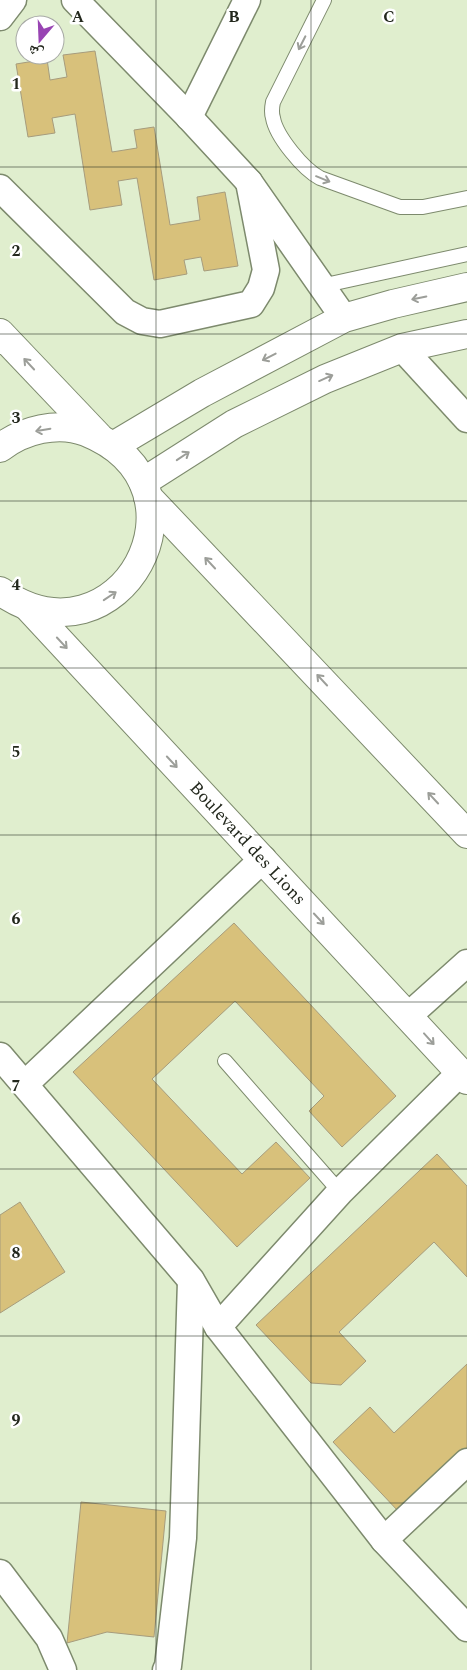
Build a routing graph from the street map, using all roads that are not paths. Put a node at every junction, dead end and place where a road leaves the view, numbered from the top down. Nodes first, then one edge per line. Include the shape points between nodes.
1 (13, 0) edge
2 (75, 0) edge
3 (247, 0) edge
4 (324, 0) edge
5 (0, 17) edge
6 (189, 117) junction
7 (249, 182) junction
8 (0, 188) edge
9 (467, 198) edge
10 (467, 254) edge
11 (321, 286) junction
12 (467, 288) edge
13 (344, 318) junction
14 (0, 333) edge
15 (467, 334) edge
16 (402, 348) junction
17 (467, 420) edge
18 (106, 442) junction
19 (0, 448) edge
20 (145, 490) junction
21 (10, 602) edge
22 (467, 834) edge
23 (263, 859) junction
24 (467, 963) edge
25 (408, 1016) junction
26 (0, 1056) edge
27 (224, 1061) dead end
28 (463, 1076) edge
29 (25, 1084) junction
30 (340, 1192) junction
31 (191, 1280) junction
32 (218, 1326) junction
33 (467, 1462) edge
34 (384, 1540) junction
35 (1, 1576) edge
36 (467, 1628) edge
37 (63, 1670) edge
38 (166, 1670) edge

1 - 5 street
2 - 6 street
3 - 6 street
4 -> 9 lane via 276,94 272,110 275,127 298,160 320,178 400,206 423,207
6 - 7 street
7 - 8 street via 266,270 261,288 251,304 160,324 142,321 125,312
7 - 11 street
10 - 11 lane
11 - 13 street
12 -> 13 main road
13 -> 18 main road
18 -> 14 main road
15 - 16 main road
16 - 17 street
20 -> 16 main road via 234,424 325,379
18 -> 19 main road via 82,431 49,428 16,438
18 - 20 main road via 135,468
21 -> 20 main road via 46,612 64,612 99,603 114,594 133,574 146,550 151,515
22 -> 20 main road
21 -> 23 main road, Boulevard des Lions
23 -> 25 main road, Boulevard des Lions
23 - 29 street
24 - 25 street
25 -> 28 main road, Boulevard des Lions
26 - 29 street
27 - 30 lane
28 - 30 street
29 - 31 street
30 - 32 street
31 - 32 street
31 - 38 street via 183,1538
32 - 34 street
33 - 34 street
34 - 36 street
35 - 37 street via 49,1638

